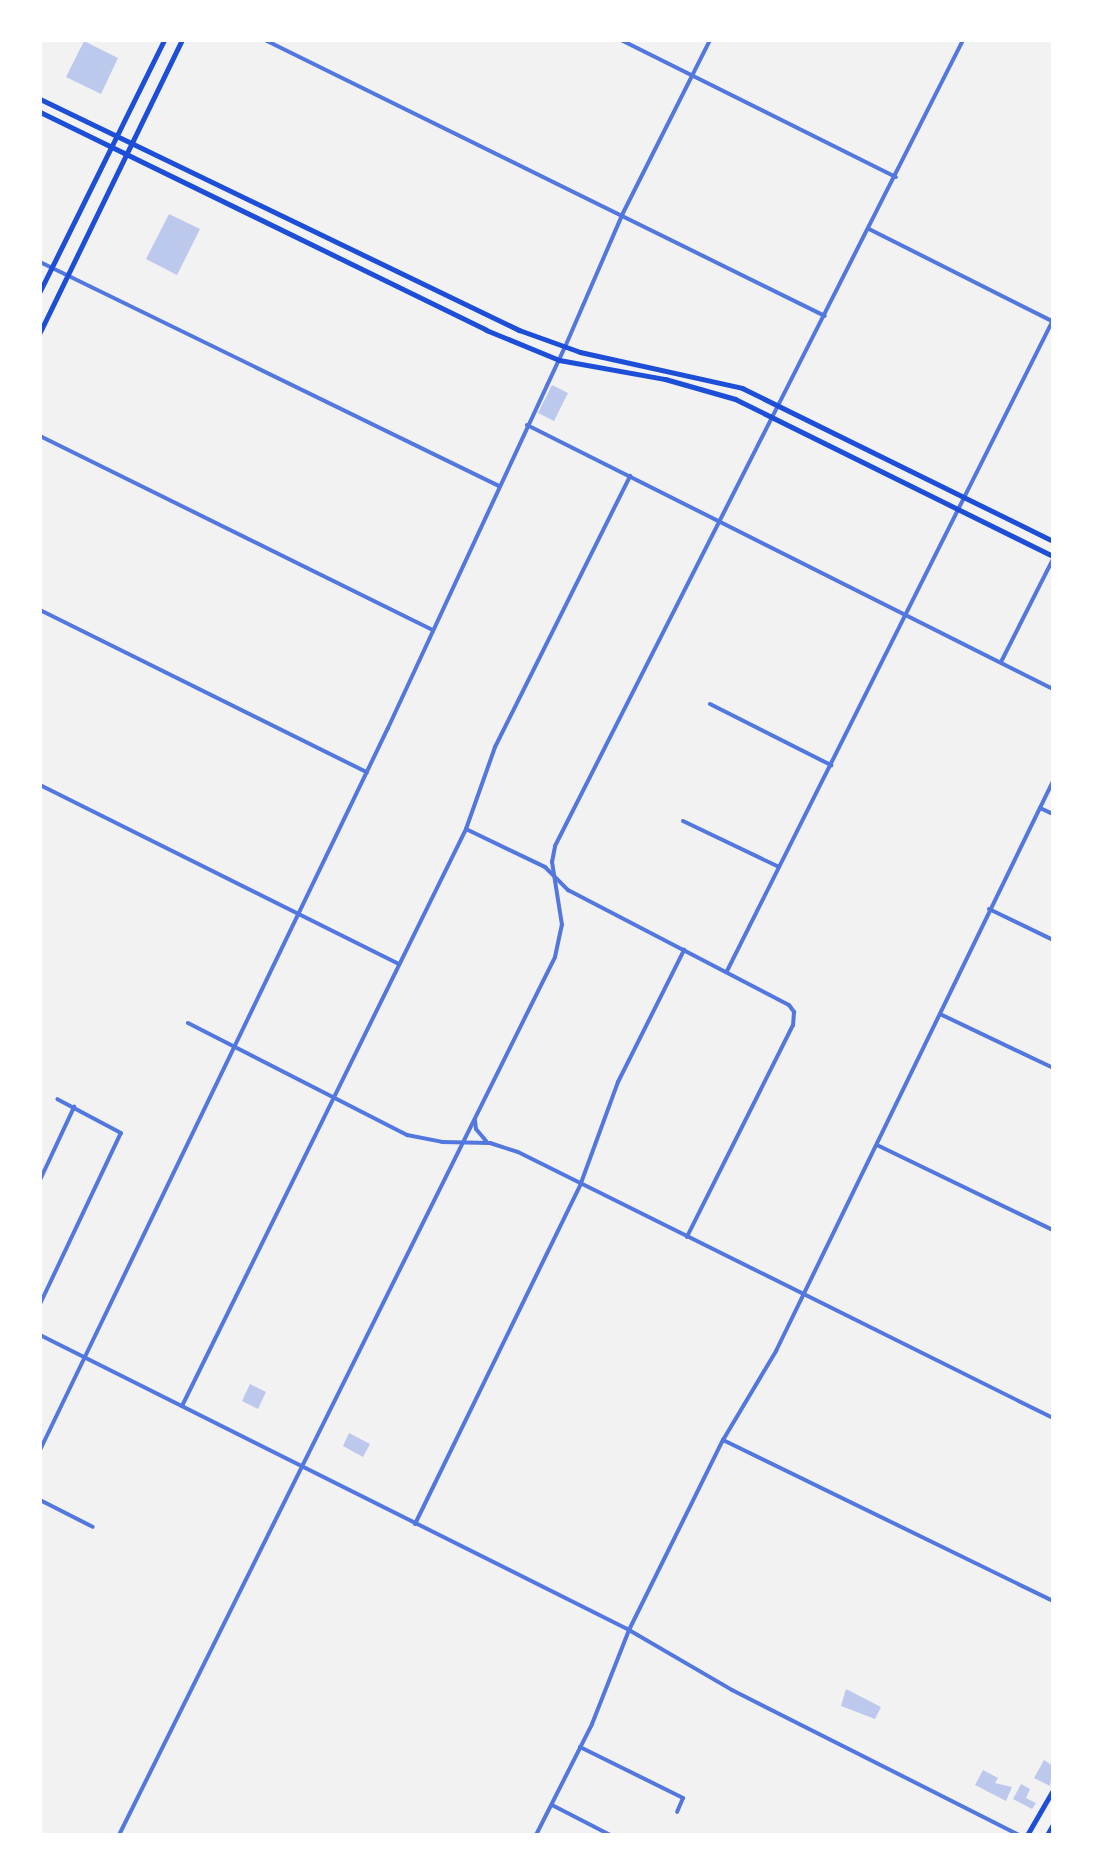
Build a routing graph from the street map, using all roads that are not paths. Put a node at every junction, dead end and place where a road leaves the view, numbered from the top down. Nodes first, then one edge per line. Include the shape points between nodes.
1 (164, 40) edge
2 (182, 40) edge
3 (265, 40) edge
4 (621, 40) edge
5 (710, 40) edge
6 (963, 40) edge
7 (148, 73) junction
8 (693, 75) junction
9 (162, 80) junction
10 (40, 99) edge
11 (40, 112) edge
12 (116, 137) junction
13 (130, 143) junction
14 (111, 147) junction
15 (126, 154) junction
16 (896, 177) junction
17 (212, 184) junction
18 (207, 194) junction
19 (622, 215) junction
20 (869, 229) junction
21 (348, 250) junction
22 (342, 260) junction
23 (40, 262) edge
24 (52, 268) junction
25 (68, 275) junction
26 (40, 291) edge
27 (438, 294) junction
28 (434, 304) junction
29 (825, 316) junction
30 (1053, 321) edge
31 (40, 332) edge
32 (566, 348) junction
33 (559, 360) junction
34 (666, 368) junction
35 (665, 379) junction
36 (780, 406) junction
37 (775, 418) junction
38 (527, 425) junction
39 (40, 436) edge
40 (887, 459) junction
41 (881, 469) junction
42 (630, 476) junction
43 (499, 486) junction
44 (964, 497) junction
45 (958, 508) junction
46 (722, 524) junction
47 (1053, 541) edge
48 (1053, 558) edge
49 (40, 610) edge
50 (906, 616) junction
51 (433, 630) junction
52 (1001, 663) junction
53 (1053, 689) edge
54 (710, 704) dead end
55 (831, 765) junction
56 (367, 772) junction
57 (1053, 782) edge
58 (40, 785) edge
59 (1040, 808) junction
60 (1053, 814) edge
61 (684, 821) dead end
62 (466, 829) junction
63 (552, 862) junction
64 (545, 867) junction
65 (779, 867) junction
66 (556, 876) junction
67 (568, 890) junction
68 (560, 894) junction
69 (988, 909) junction
70 (297, 912) junction
71 (1053, 940) edge
72 (684, 950) junction
73 (398, 964) junction
74 (727, 972) junction
75 (939, 1013) junction
76 (188, 1023) dead end
77 (235, 1048) junction
78 (1053, 1068) edge
79 (335, 1096) junction
80 (58, 1099) dead end
81 (74, 1108) junction
82 (475, 1118) junction
83 (490, 1143) junction
84 (463, 1144) junction
85 (876, 1145) junction
86 (40, 1180) edge
87 (580, 1182) junction
88 (1053, 1230) edge
89 (687, 1237) junction
90 (803, 1296) junction
91 (40, 1304) edge
92 (40, 1335) edge
93 (85, 1357) junction
94 (182, 1406) junction
95 (1053, 1418) edge
96 (723, 1440) junction
97 (40, 1450) edge
98 (301, 1466) junction
99 (40, 1500) edge
100 (415, 1524) junction
101 (94, 1527) dead end
102 (1053, 1602) edge
103 (629, 1630) junction
104 (579, 1747) junction
105 (1053, 1790) edge
106 (551, 1805) junction
107 (677, 1812) dead end
108 (1053, 1824) edge
109 (120, 1835) edge
110 (536, 1835) edge
111 (610, 1835) edge
112 (1020, 1835) edge
113 (1028, 1835) edge
114 (1047, 1835) edge

1 - 7 main road
2 - 9 main road
3 - 19 street
4 - 8 street
5 - 8 street
6 - 16 street
7 - 9 main road
7 - 12 main road
8 - 16 street
8 - 19 street
9 - 13 main road
10 - 12 main road
11 - 14 main road
12 - 13 main road
12 - 14 main road
13 - 15 main road
13 - 17 main road
14 - 15 main road
14 - 24 main road
15 - 18 main road
15 - 25 main road
16 - 20 street
17 - 18 main road
17 - 21 main road
18 - 22 main road
19 - 29 street
19 - 32 street
20 - 29 street
20 - 30 street
21 - 22 main road
21 - 27 main road
22 - 28 main road
23 - 24 street
24 - 25 street
24 - 26 main road
25 - 31 main road
25 - 43 street
27 - 28 main road
27 - 32 main road
28 - 33 main road
29 - 36 street
30 - 44 street
32 - 33 street
32 - 34 main road
33 - 35 main road
33 - 38 street
34 - 35 main road
34 - 36 main road via 731,384
35 - 37 main road
36 - 37 street
36 - 40 main road
37 - 41 main road
37 - 46 street
38 - 42 street
38 - 43 street
39 - 51 street
40 - 41 main road
40 - 44 main road
41 - 45 main road
42 - 46 street
42 - 62 street via 495,747
43 - 51 street
44 - 45 street
44 - 47 main road
45 - 48 main road
45 - 50 street
46 - 50 street
46 - 63 street via 666,623
48 - 52 street
49 - 56 street
50 - 52 street
50 - 55 street
51 - 56 street
52 - 53 street
54 - 55 street
55 - 65 street
56 - 70 street
57 - 59 street
58 - 70 street
59 - 60 street
59 - 69 street
61 - 65 street
62 - 64 street
62 - 73 street
63 - 64 street
63 - 66 street
64 - 66 street
65 - 74 street
66 - 67 street
66 - 68 street
67 - 68 street
67 - 72 street
68 - 82 street via 554,957
69 - 71 street
69 - 75 street
70 - 73 street
70 - 77 street
72 - 74 street
72 - 87 street via 618,1082
73 - 79 street
74 - 89 street via 789,1004 793,1024
75 - 78 street
75 - 85 street
76 - 77 street
77 - 79 street
77 - 93 street
79 - 84 street via 408,1136
79 - 94 street
80 - 81 street
81 - 86 street
81 - 91 street via 120,1130 121,1137
82 - 83 street
82 - 84 street
83 - 84 street
83 - 87 street
84 - 98 street
85 - 88 street
85 - 90 street
87 - 89 street
87 - 100 street
89 - 90 street
90 - 95 street
90 - 96 street
92 - 93 street
93 - 94 street
93 - 97 street
94 - 98 street
96 - 102 street
96 - 103 street
98 - 100 street
98 - 109 street
99 - 101 street
100 - 103 street
103 - 104 street
103 - 112 street via 732,1690
104 - 106 street
104 - 107 street via 683,1798
105 - 113 main road
106 - 110 street
106 - 111 street
108 - 114 main road

